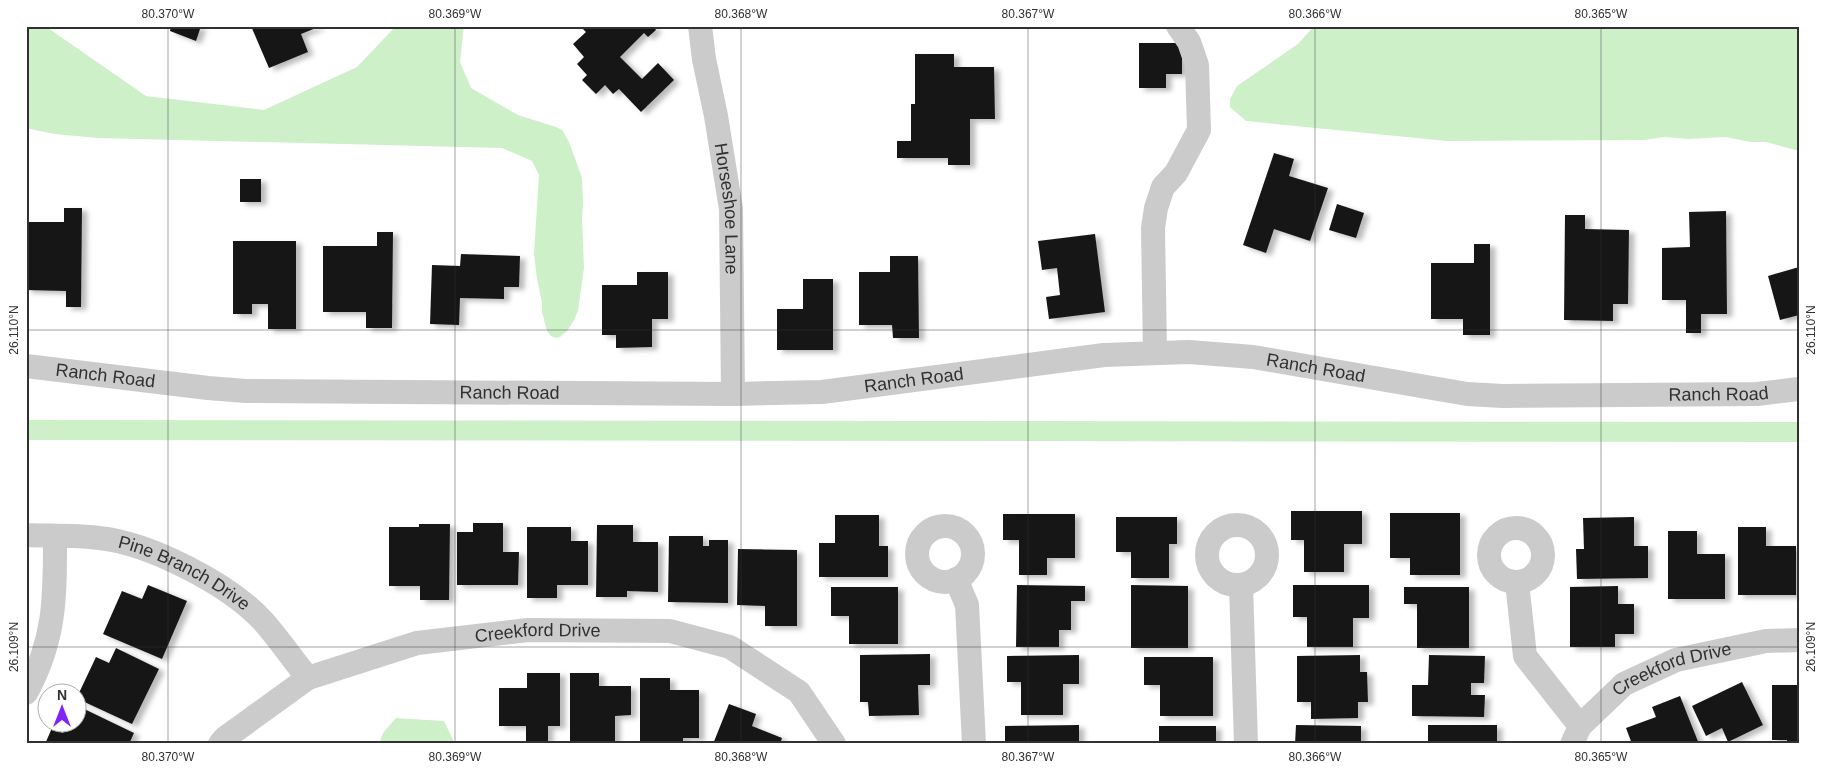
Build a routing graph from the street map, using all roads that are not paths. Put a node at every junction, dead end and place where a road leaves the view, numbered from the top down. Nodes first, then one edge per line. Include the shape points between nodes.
1 (700, 26) edge
2 (1178, 26) edge
3 (1155, 352) junction
4 (26, 366) edge
5 (1799, 389) edge
6 (733, 394) junction
7 (26, 535) edge
8 (55, 536) junction
9 (956, 579) dead end
10 (1517, 582) dead end
11 (1241, 585) dead end
12 (1799, 640) edge
13 (308, 678) junction
14 (26, 692) edge
15 (1576, 735) edge
16 (222, 741) edge
17 (834, 744) edge
18 (974, 744) edge
19 (1246, 744) edge

1 - 6 street, Horseshoe Lane via 731,209
2 - 3 street via 1190,42 1197,65 1199,130 1176,173 1163,187 1156,208 1153,228
3 - 5 street, Ranch Road via 1253,357 1467,394 1757,394
3 - 6 street, Ranch Road via 1104,355 822,392
4 - 6 street, Ranch Road via 246,391
7 - 8 street, Pine Branch Drive
8 - 13 street, Pine Branch Drive via 100,538 126,544 190,569 230,592 263,620
8 - 14 street via 54,604 48,642
9 - 18 street via 967,605
10 - 15 street via 1525,656
11 - 19 street
12 - 15 street, Creekford Drive via 1766,641 1676,660 1624,684
13 - 16 street, Creekford Drive
13 - 17 street, Creekford Drive via 417,643 528,630 670,632 730,647 798,692

